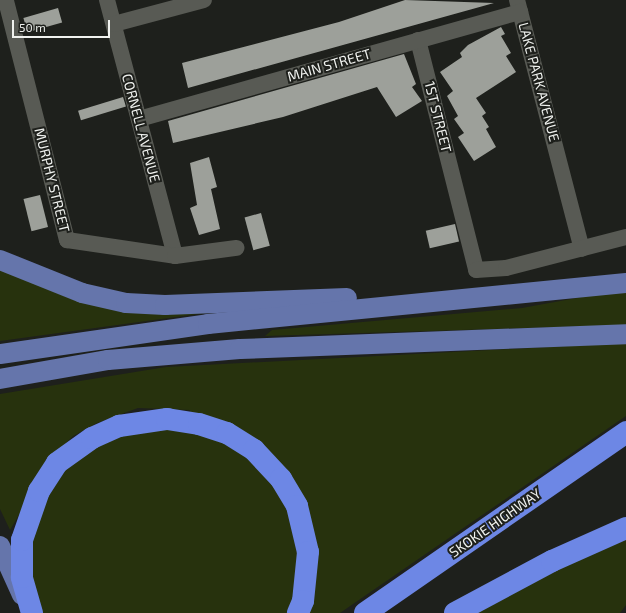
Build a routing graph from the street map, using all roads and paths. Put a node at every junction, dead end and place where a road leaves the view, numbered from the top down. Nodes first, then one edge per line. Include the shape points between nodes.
1 (107, 0) edge
2 (204, 0) edge
3 (5, 1) edge
4 (519, 6) edge
5 (114, 24) junction
6 (418, 40) junction
7 (139, 119) junction
8 (626, 237) edge
9 (236, 248) dead end
10 (582, 249) junction
11 (175, 256) junction
12 (0, 260) edge
13 (626, 283) edge
14 (444, 302) junction
15 (626, 334) edge
16 (0, 354) edge
17 (0, 379) edge
18 (626, 432) edge
19 (626, 528) edge
20 (0, 546) edge
21 (31, 613) edge
22 (298, 613) edge
23 (365, 613) edge
24 (455, 613) edge

1 - 5 street, CORNELL AVENUE
2 - 5 street
3 - 11 street, MURPHY STREET via 67,240
4 - 6 street, MAIN STREET
4 - 10 street, LAKE PARK AVENUE
5 - 7 street, CORNELL AVENUE
6 - 7 street, MAIN STREET
6 - 10 street, 1ST STREET via 476,270 506,268
7 - 11 street, CORNELL AVENUE
8 - 10 street
9 - 11 street, MURPHY STREET
12 - 14 main road via 82,294 126,303 165,305 393,296
13 - 14 main road
14 - 16 main road via 208,324
15 - 17 main road via 240,348 108,360
18 - 23 highway, SKOKIE HIGHWAY
19 - 24 highway via 552,561
20 - 21 main road
21 - 22 highway via 22,577 22,540 39,491 57,463 92,438 119,426 168,419 199,424 227,433 254,450 281,479 297,506 308,552 303,601

